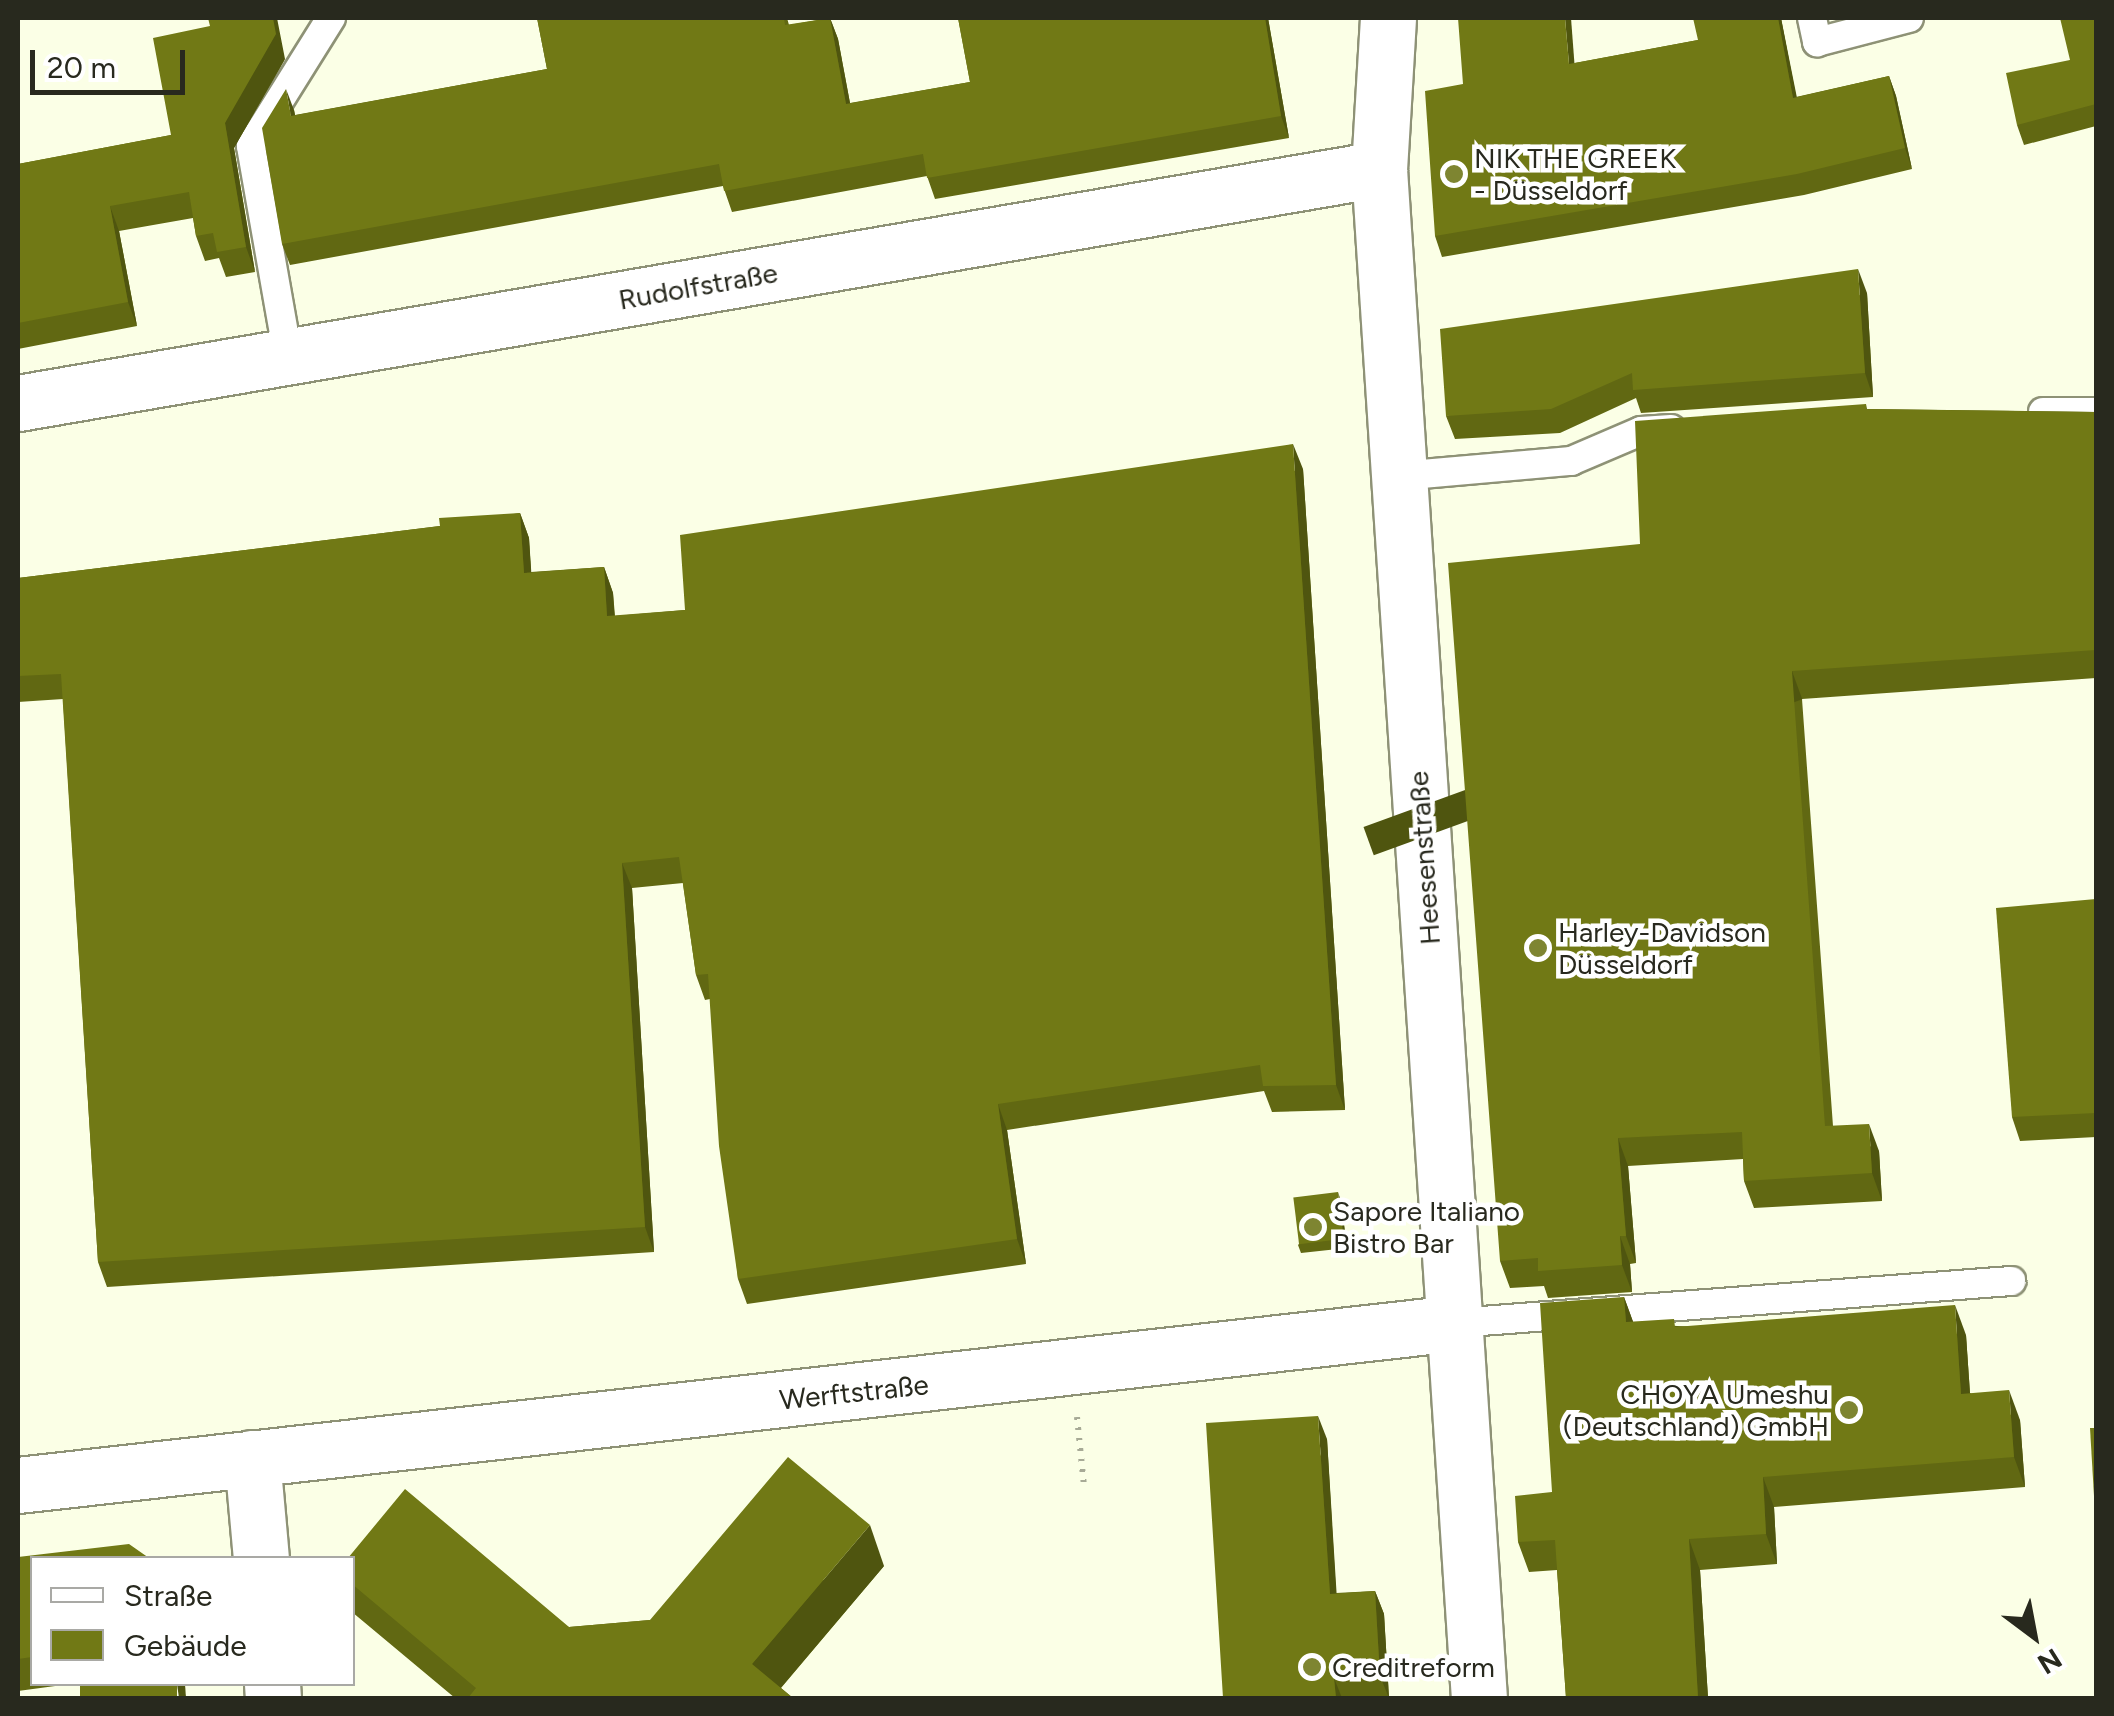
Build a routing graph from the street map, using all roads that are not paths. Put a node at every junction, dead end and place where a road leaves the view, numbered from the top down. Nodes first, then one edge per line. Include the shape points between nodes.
1 (331, 18) edge
2 (1388, 18) edge
3 (1812, 18) edge
4 (1909, 18) edge
5 (1378, 169) junction
6 (288, 356) junction
7 (18, 403) edge
8 (2022, 412) edge
9 (2096, 412) edge
10 (1699, 426) edge
11 (1399, 476) junction
12 (2011, 1281) dead end
13 (1455, 1323) junction
14 (252, 1458) junction
15 (18, 1485) edge
16 (261, 1556) edge
17 (1479, 1698) edge

1 - 6 lane via 252,146
2 - 5 street, Heesenstraße
3 - 4 lane via 1817,42
5 - 6 street, Rudolfstraße
5 - 11 street, Heesenstraße
6 - 7 street, Rudolfstraße
8 - 9 lane
10 - 11 lane via 1641,431 1571,460
11 - 13 street, Heesenstraße
12 - 13 lane
13 - 14 street, Werftstraße
13 - 17 street, Heesenstraße
14 - 15 street, Werftstraße
14 - 16 street

